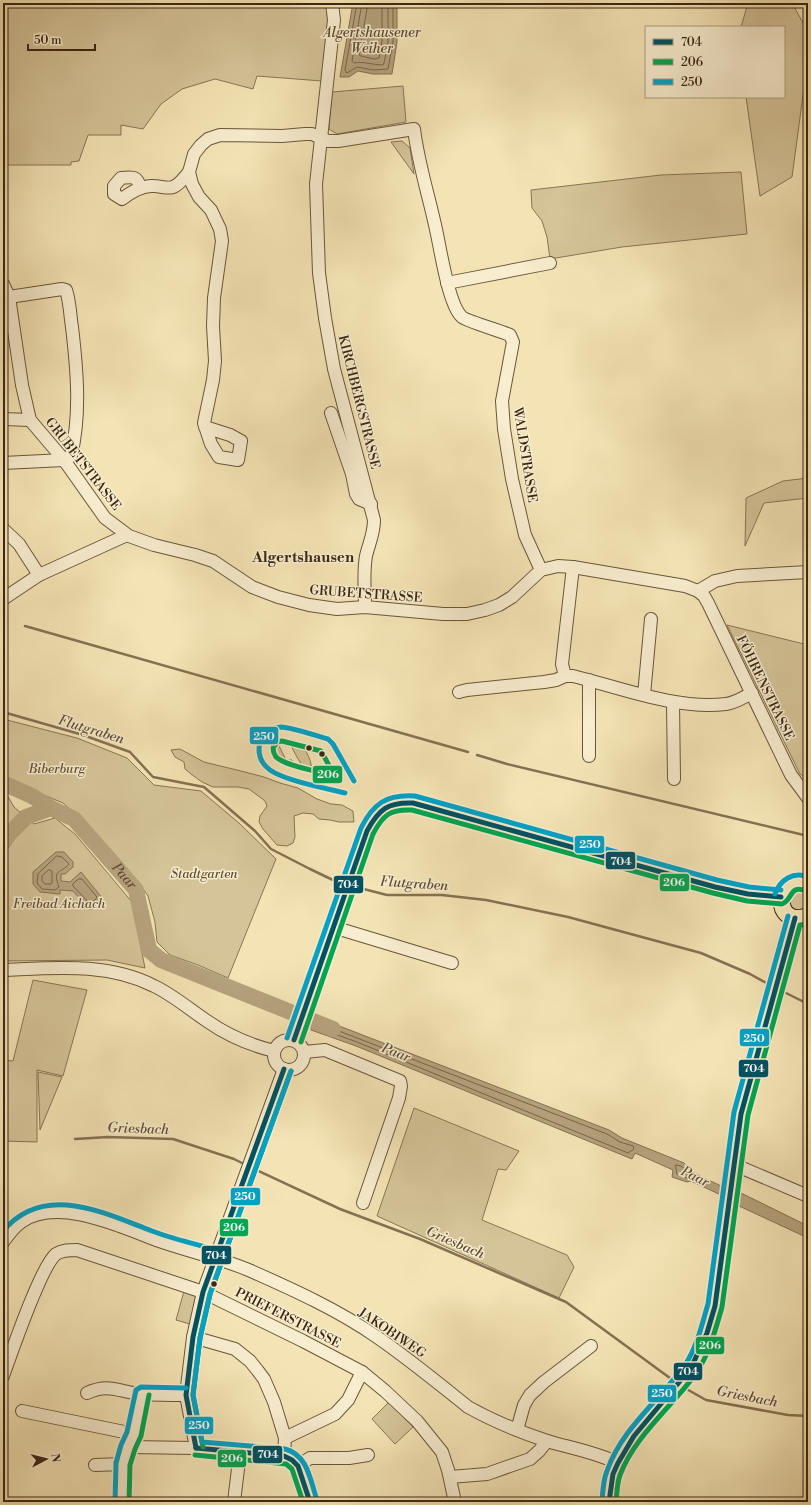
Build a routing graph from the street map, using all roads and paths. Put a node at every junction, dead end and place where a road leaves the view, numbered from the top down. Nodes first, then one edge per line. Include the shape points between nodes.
1 (332, 3) edge
2 (320, 138) junction
3 (189, 172) junction
4 (174, 187) junction
5 (141, 188) dead end
6 (199, 197) junction
7 (550, 263) dead end
8 (448, 283) junction
9 (3, 284) edge
10 (9, 297) junction
11 (9, 332) edge
12 (331, 413) dead end
13 (3, 419) edge
14 (30, 420) junction
15 (205, 427) dead end
16 (64, 460) junction
17 (3, 463) edge
18 (371, 504) junction
19 (3, 529) edge
20 (127, 535) junction
21 (573, 567) junction
22 (541, 570) junction
23 (808, 572) edge
24 (39, 575) junction
25 (698, 591) junction
26 (3, 599) edge
27 (365, 607) junction
28 (651, 619) dead end
29 (565, 676) junction
30 (589, 680) junction
31 (459, 692) dead end
32 (752, 693) junction
33 (644, 695) junction
34 (673, 702) junction
35 (589, 756) dead end
36 (674, 779) dead end
37 (808, 798) edge
38 (808, 884) edge
39 (781, 897) junction
40 (802, 917) edge
41 (333, 927) junction
42 (452, 963) dead end
43 (3, 970) edge
44 (294, 1040) junction
45 (274, 1051) junction
46 (304, 1052) junction
47 (284, 1069) junction
48 (735, 1165) junction
49 (808, 1196) edge
50 (363, 1203) dead end
51 (3, 1242) edge
52 (214, 1257) junction
53 (203, 1292) junction
54 (198, 1338) junction
55 (591, 1346) dead end
56 (362, 1372) junction
57 (3, 1376) edge
58 (87, 1392) dead end
59 (142, 1394) junction
60 (186, 1395) junction
61 (22, 1411) dead end
62 (517, 1430) junction
63 (134, 1434) junction
64 (285, 1438) junction
65 (547, 1441) junction
66 (128, 1447) junction
67 (196, 1448) junction
68 (240, 1452) junction
69 (368, 1455) dead end
70 (284, 1456) junction
71 (618, 1463) junction
72 (123, 1464) junction
73 (95, 1465) dead end
74 (298, 1466) junction
75 (450, 1477) junction
76 (122, 1502) edge
77 (234, 1502) edge
78 (310, 1502) edge
79 (456, 1502) edge
80 (609, 1502) edge

1 - 2 street, KIRCHBERGSTRASSE via 334,20
2 - 3 street via 312,134 220,135 208,139 201,145 194,154
2 - 8 street, WALDSTRASSE via 338,142 414,130
2 - 18 street, KIRCHBERGSTRASSE via 316,184 317,227 319,274 325,318 334,369
3 - 4 street
3 - 6 street
4 - 5 street
4 - 6 street
6 - 15 street via 214,214 222,241 214,298 215,361
7 - 8 street
8 - 22 street, WALDSTRASSE via 454,306 463,318 510,335 513,342 502,401 504,429 525,535
9 - 10 street, GRUBETSTRASSE
10 - 11 street, GRUBETSTRASSE
10 - 16 street via 62,289 66,290 68,295 75,358 77,412 71,456
11 - 14 street, GRUBETSTRASSE
12 - 18 street, KIRCHBERGSTRASSE via 352,474 356,494 359,499
13 - 14 street
14 - 16 street, GRUBETSTRASSE
16 - 17 street
16 - 20 street, GRUBETSTRASSE via 105,518
18 - 27 street, KIRCHBERGSTRASSE via 374,531 364,572
19 - 24 street via 19,544
20 - 24 street
20 - 27 street, GRUBETSTRASSE via 213,561 252,587 278,597 322,608
21 - 22 street via 558,566
21 - 25 street via 685,586
21 - 29 street via 562,664
22 - 27 street, GRUBETSTRASSE via 512,597 479,612 443,614
23 - 25 street via 737,576 715,581
24 - 26 street
25 - 32 street, FÖHRENSTRASSE via 708,603
28 - 33 street
29 - 30 street
29 - 31 street via 544,682
30 - 33 street
30 - 35 street
32 - 34 street via 728,704
32 - 37 street, FÖHRENSTRASSE via 791,775
33 - 34 street
34 - 36 street
38 - 39 main road via 792,883 787,886
39 - 40 main road via 786,913
39 - 41 street via 749,895 718,888 413,803 401,802 384,807 373,818
40 - 48 main road via 781,971 741,1114
41 - 42 street
41 - 44 street
43 - 45 street via 77,968 138,979 168,994 226,1033
44 - 45 street via 282,1041
44 - 46 street
45 - 47 street via 274,1060
46 - 47 street via 299,1066
46 - 50 street via 326,1050 400,1081 399,1098
47 - 52 street
48 - 49 street
48 - 71 main road via 715,1306 707,1333 691,1368 634,1436
51 - 52 street, JAKOBIWEG via 20,1222 33,1215 52,1212 73,1213
52 - 53 street
52 - 62 street, JAKOBIWEG via 251,1271 342,1316 380,1339 468,1407
53 - 54 street
53 - 56 street, PRIEFERSTRASSE
53 - 57 street, PRIEFERSTRASSE via 77,1250 66,1250 57,1254 44,1271
54 - 60 street
54 - 64 street via 235,1349 250,1361 264,1378
55 - 62 street via 530,1395 524,1405
56 - 64 street via 348,1400 335,1414
56 - 75 street, PRIEFERSTRASSE via 424,1430 442,1452
58 - 59 street via 105,1387
59 - 60 street
59 - 63 street
60 - 67 street
61 - 63 street
62 - 65 street, JAKOBIWEG
63 - 66 street
64 - 70 street
65 - 71 street, JAKOBIWEG via 607,1457
65 - 75 street via 540,1451 530,1458 487,1474
66 - 67 street
66 - 72 street
67 - 68 street
68 - 70 street
68 - 77 street
69 - 74 street via 349,1458 310,1458
70 - 74 street
71 - 80 main road via 613,1474
72 - 73 street
72 - 76 street
74 - 78 street
75 - 79 street, PRIEFERSTRASSE

